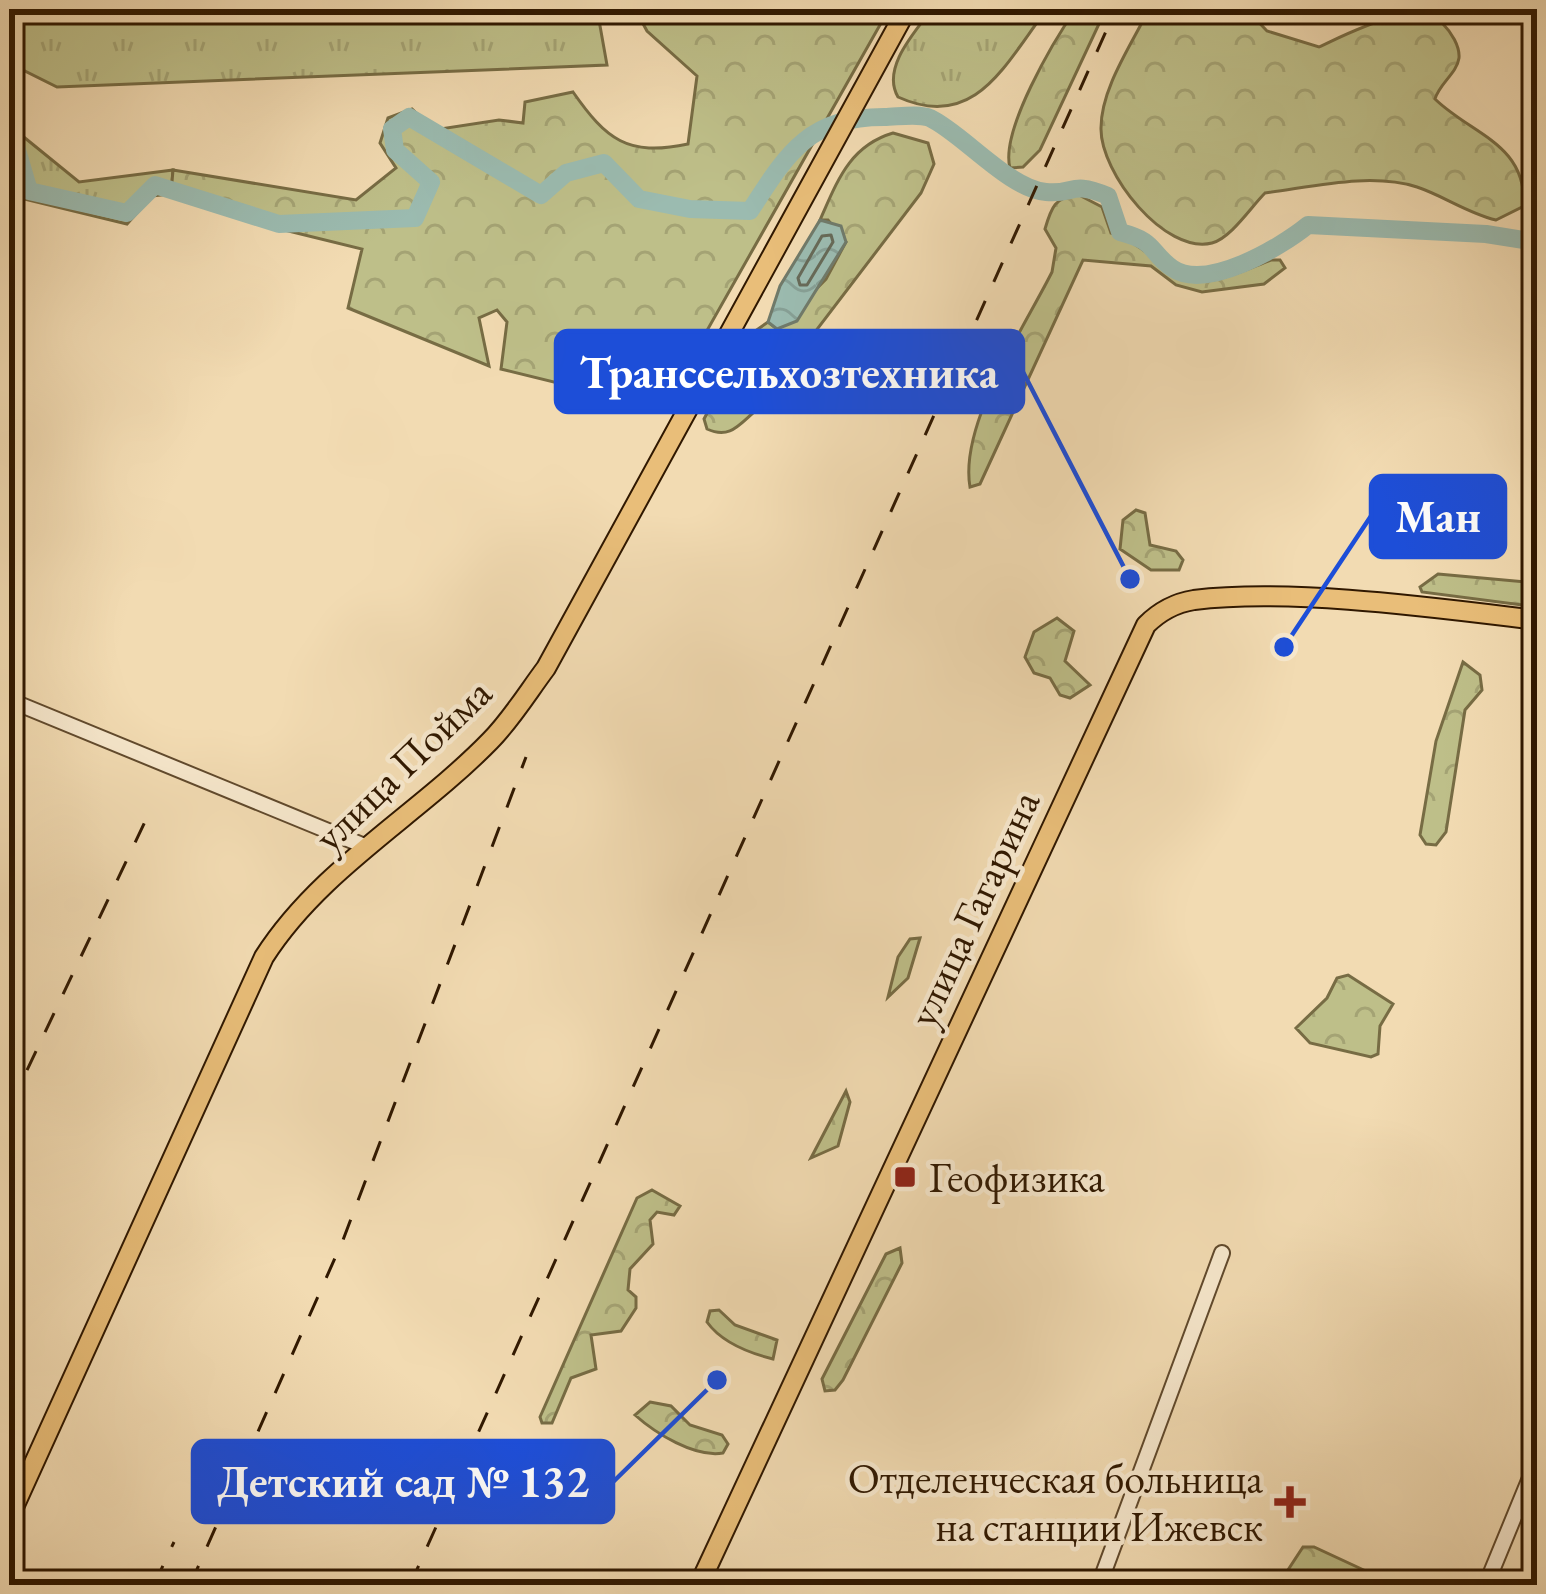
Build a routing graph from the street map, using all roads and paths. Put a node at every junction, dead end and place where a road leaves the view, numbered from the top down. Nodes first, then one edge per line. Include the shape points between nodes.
1 (908, 9) edge
2 (1537, 620) edge
3 (9, 700) edge
4 (367, 847) junction
5 (1222, 1253) dead end
6 (1537, 1461) edge
7 (16, 1479) edge
8 (9, 1518) edge
9 (699, 1585) edge
10 (1099, 1585) edge
11 (1486, 1585) edge

1 - 4 main road, улица Пойма via 546,668 494,739
2 - 9 main road, улица Гагарина via 1331,602 1193,600 1146,625
3 - 4 street
4 - 7 main road, улица Пойма via 282,928 264,957
5 - 10 street
6 - 11 street
7 - 8 main road, улица Пойма

